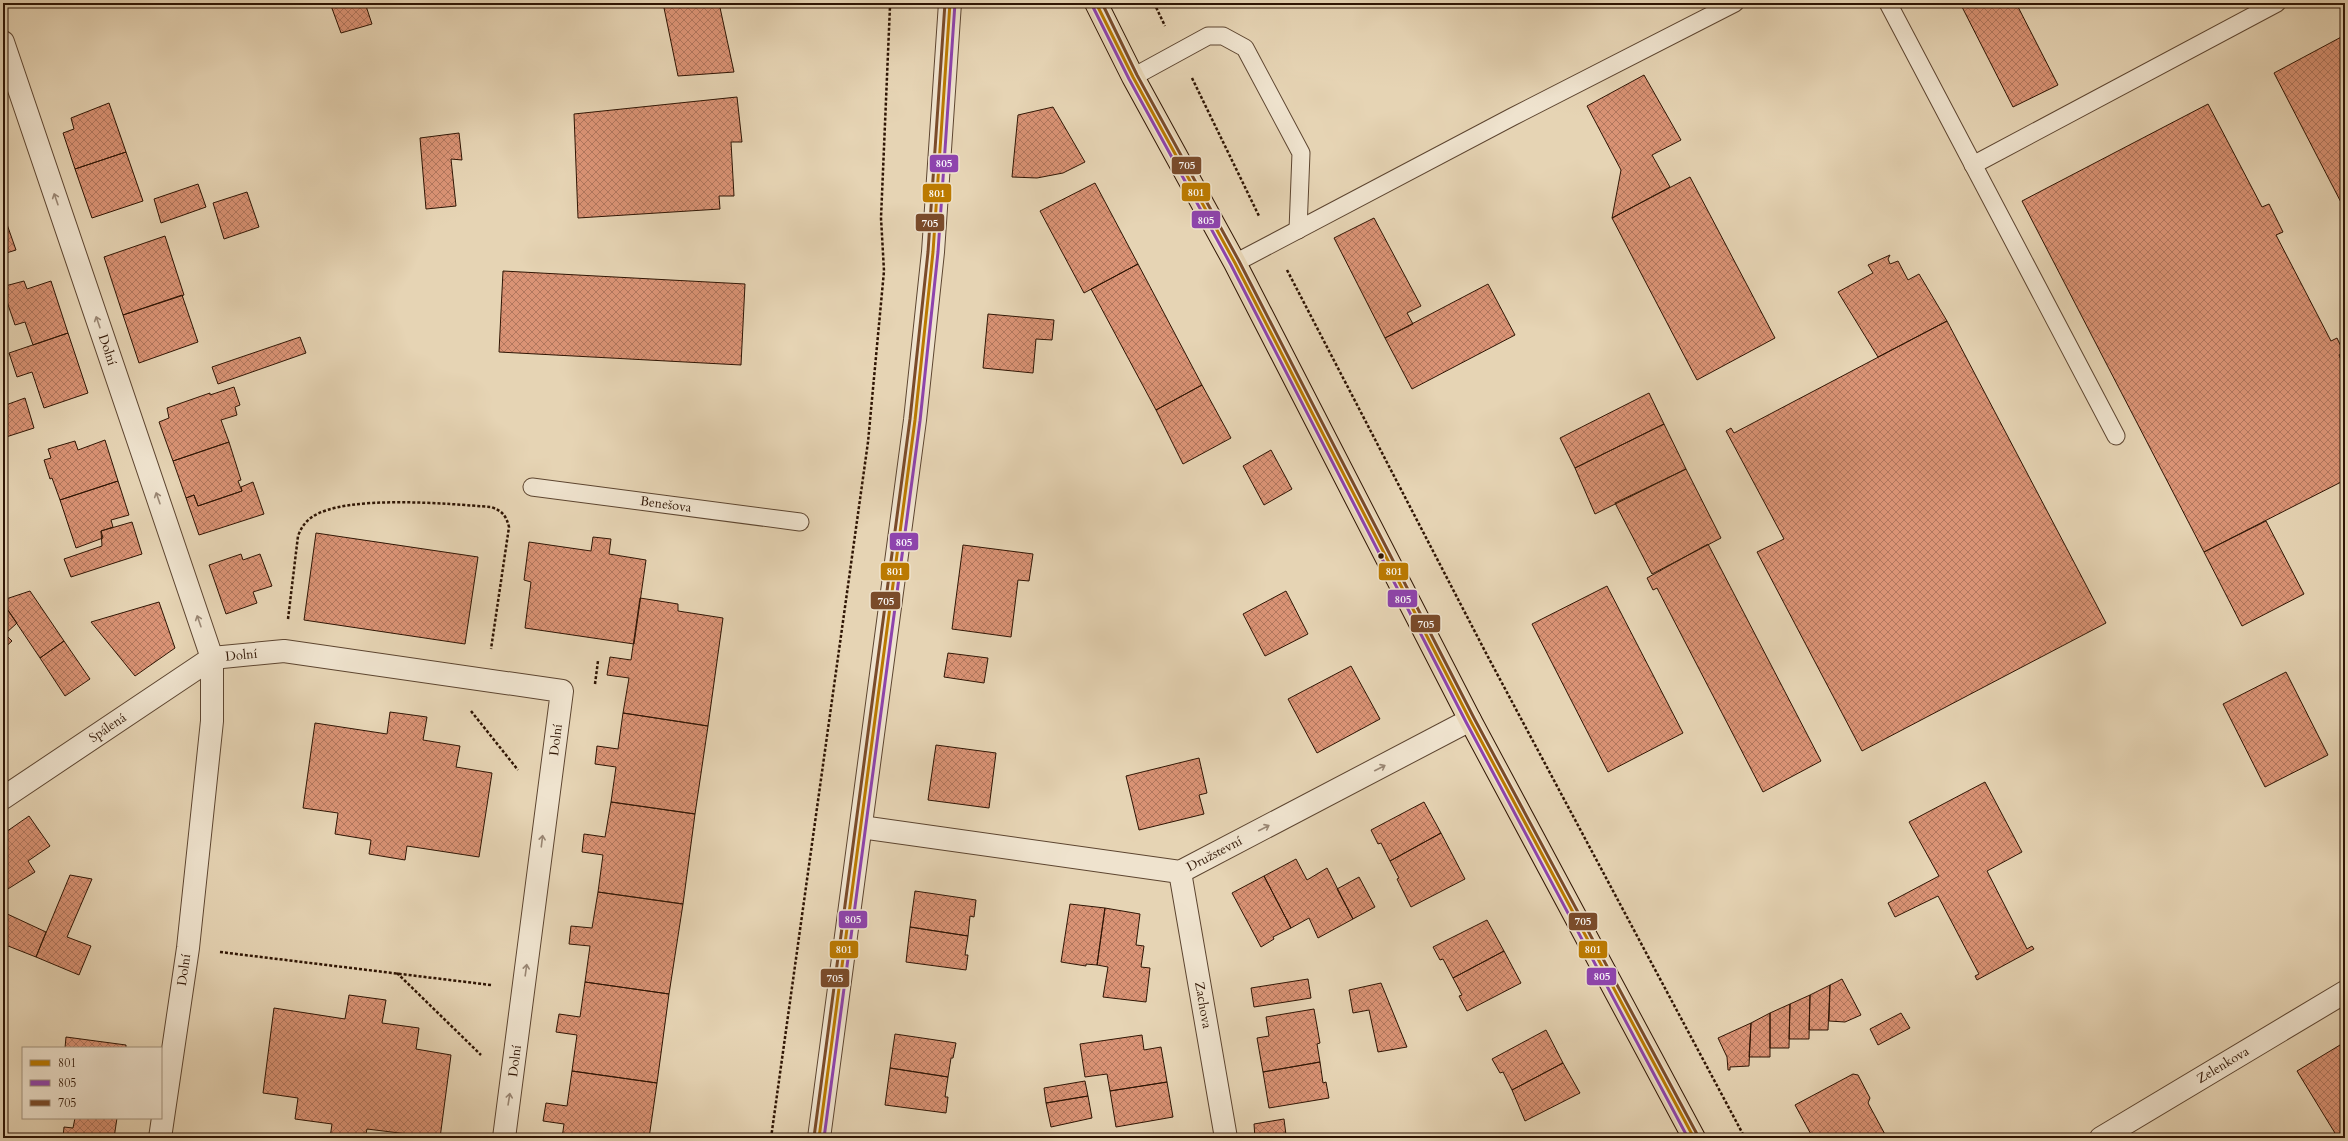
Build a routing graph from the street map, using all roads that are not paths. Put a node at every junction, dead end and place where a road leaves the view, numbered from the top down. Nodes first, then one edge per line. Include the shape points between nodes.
1 (950, 3) edge
2 (1096, 3) edge
3 (1735, 3) edge
4 (1888, 3) edge
5 (2277, 3) edge
6 (3, 42) edge
7 (1133, 77) junction
8 (1973, 165) junction
9 (1298, 230) junction
10 (1235, 263) junction
11 (2116, 436) dead end
12 (532, 487) dead end
13 (800, 522) dead end
14 (212, 658) junction
15 (1470, 720) junction
16 (3, 798) edge
17 (861, 827) junction
18 (1180, 872) junction
19 (2345, 992) edge
20 (160, 1138) edge
21 (504, 1138) edge
22 (819, 1138) edge
23 (1226, 1138) edge
24 (1694, 1138) edge
25 (2101, 1138) edge

1 - 17 street via 929,290 915,420
2 - 7 main road
3 - 9 lane
4 - 8 lane
5 - 8 lane
14 -> 6 street, Dolní
7 - 9 lane via 1208,36 1223,36 1245,48 1301,153
7 - 10 main road
8 - 11 lane
9 - 10 lane
10 - 15 main road
12 - 13 lane, Benešova
14 - 16 street, Spálená
14 - 20 street, Dolní via 212,721 188,948
21 -> 14 street, Dolní via 562,691 284,651
18 -> 15 street, Družstevní
15 - 24 main road
17 - 18 street, Družstevní
17 - 22 street
18 - 23 street, Zachova
19 - 25 street, Zelenkova

